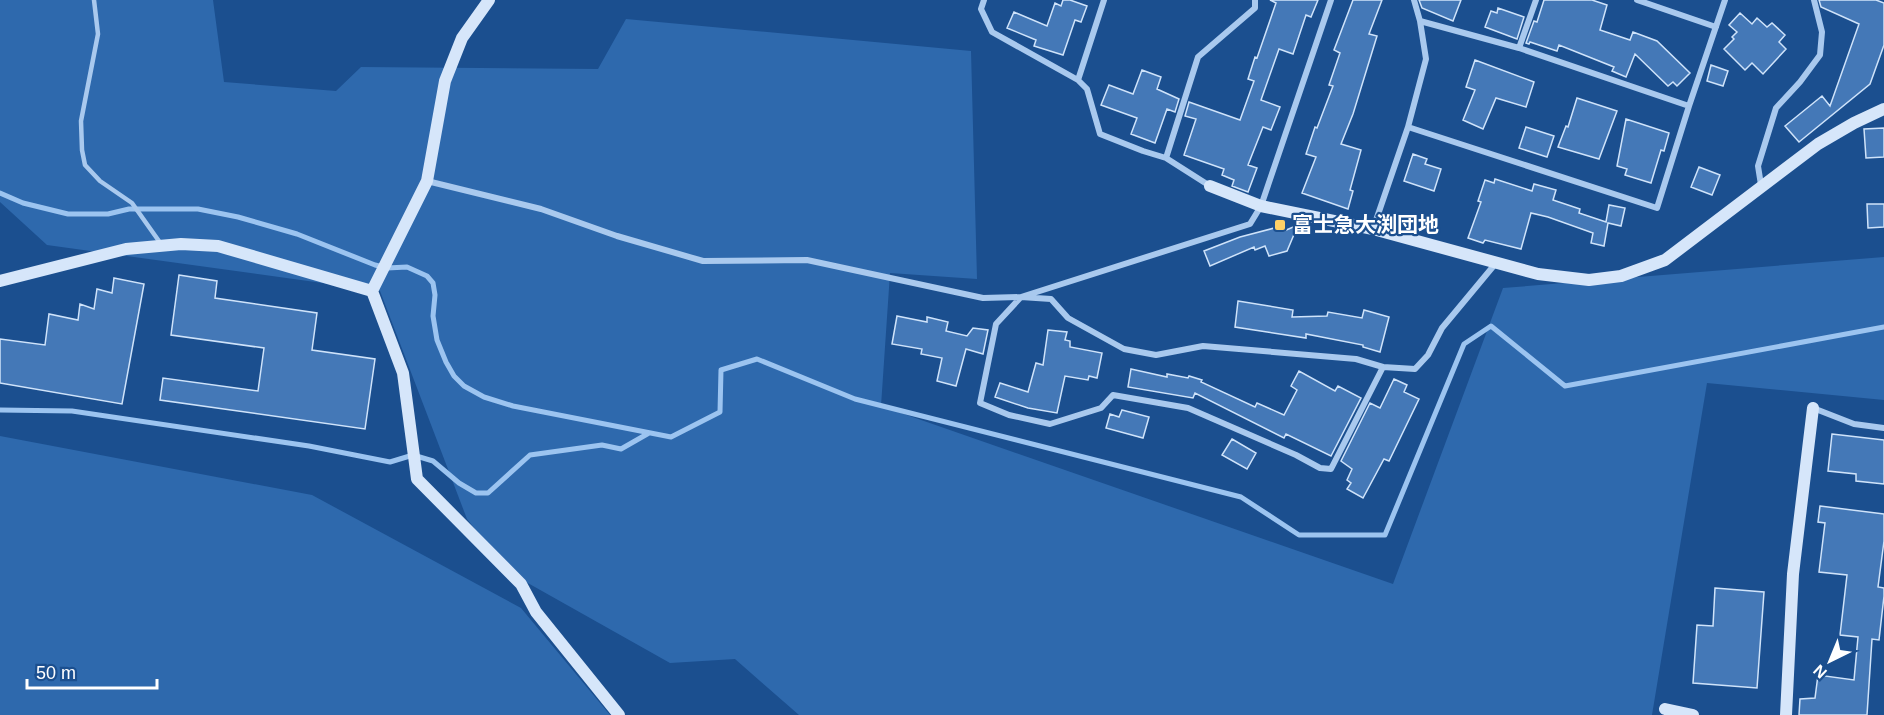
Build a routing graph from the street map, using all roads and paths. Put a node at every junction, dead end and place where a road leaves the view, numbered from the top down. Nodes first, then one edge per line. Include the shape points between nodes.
1 (94, 0) edge
2 (489, 0) edge
3 (984, 0) edge
4 (1104, 0) edge
5 (1255, 0) edge
6 (1331, 0) edge
7 (1414, 0) edge
8 (1536, 0) edge
9 (1637, 0) edge
10 (1725, 0) edge
11 (1814, 0) edge
12 (1646, 1) edge
13 (1420, 21) junction
14 (1716, 27) junction
15 (1519, 48) junction
16 (1078, 80) junction
17 (1689, 106) junction
18 (1884, 110) edge
19 (1408, 127) junction
20 (1166, 158) junction
21 (427, 181) junction
22 (1761, 185) junction
23 (1210, 186) joint
24 (1261, 206) junction
25 (1373, 229) junction
26 (162, 246) junction
27 (1496, 263) junction
28 (0, 282) edge
29 (372, 291) junction
30 (1021, 297) junction
31 (1383, 367) junction
32 (1813, 408) joint
33 (1884, 428) edge
34 (1665, 709) dead end
35 (619, 715) edge
36 (1693, 715) edge
37 (1786, 715) edge

1 - 26 lane via 98,34 81,121 86,165 100,181 132,203
2 - 21 street via 462,38 445,81
3 - 16 street via 981,9 992,32
4 - 16 street
5 - 20 street via 1255,8 1198,57
6 - 24 street
7 - 13 street
8 - 15 street
9 - 12 street
10 - 14 street
11 - 22 street via 1822,32 1820,56 1776,108 1758,166
12 - 14 street
13 - 15 street
13 - 19 street via 1426,59
14 - 17 street
15 - 17 street
16 - 20 street via 1087,89 1100,134
17 - 19 street via 1657,208
18 - 22 street via 1818,144
19 - 25 street
20 - 23 street
21 - 29 street
21 - 30 street via 541,209 703,261 807,261 983,298
22 - 27 street via 1665,260 1621,276 1589,280 1552,277
23 - 24 street
24 - 25 street
24 - 30 street via 1250,224
25 - 27 street
26 - 28 street via 126,249
26 - 29 street via 218,246
27 - 31 street via 1414,369
29 - 35 street via 403,373 417,479 520,584 536,612
30 - 31 street via 1051,299 1068,318 1125,349 1156,355 1203,346 1356,359
30 - 31 street via 996,324 980,403 1031,421 1050,424 1101,408 1113,394 1188,408 1320,468 1331,469
32 - 33 street via 1854,424
32 - 37 street via 1793,574
34 - 36 street

